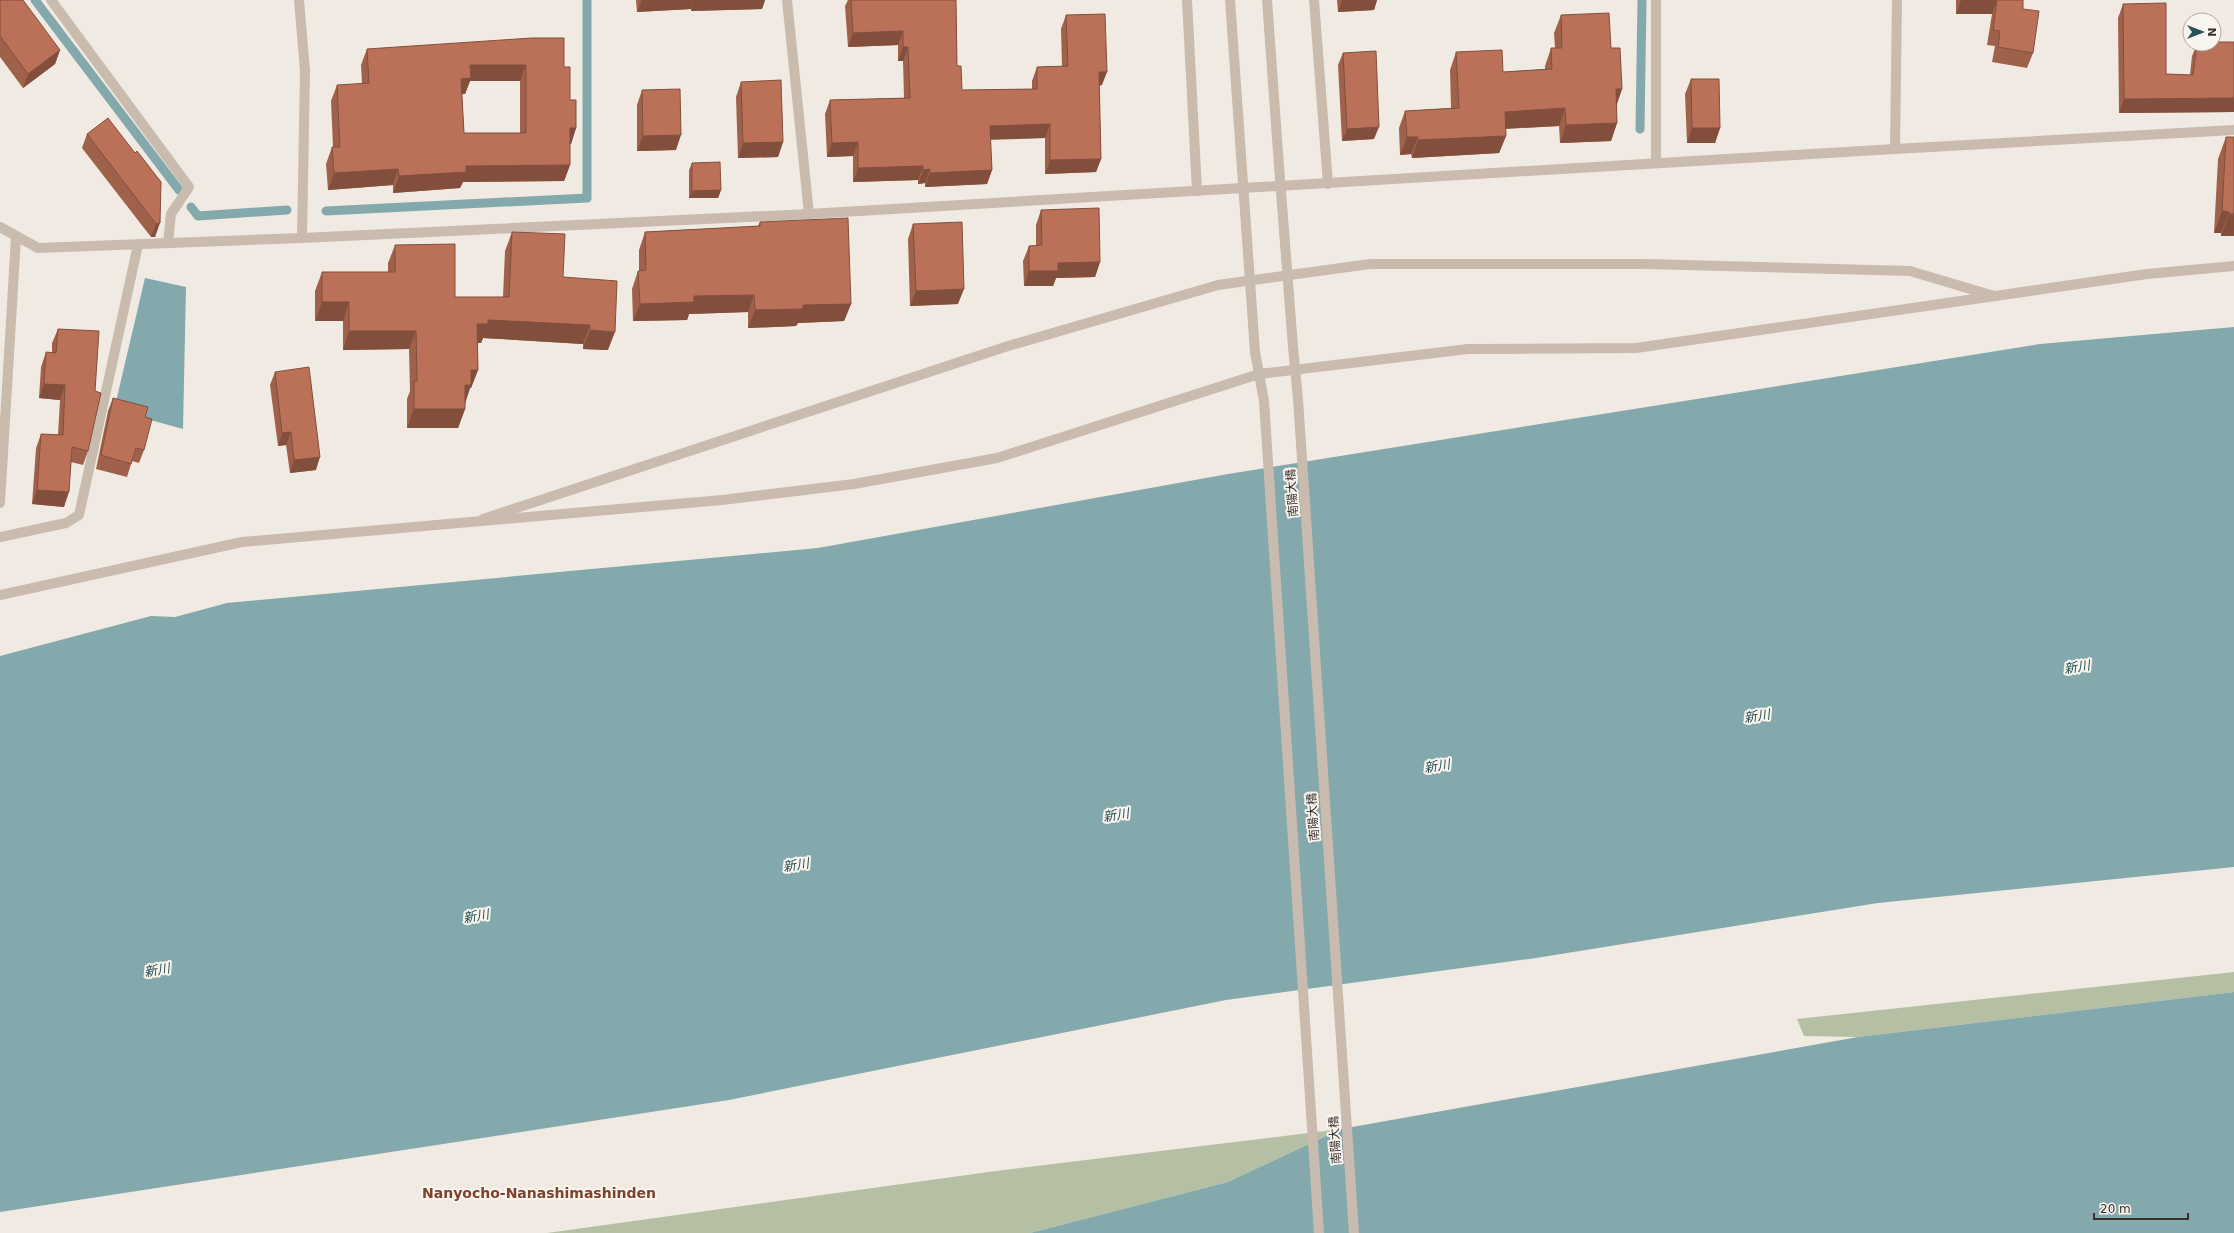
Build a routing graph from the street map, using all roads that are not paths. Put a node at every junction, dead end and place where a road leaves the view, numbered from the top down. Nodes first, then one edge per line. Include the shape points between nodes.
1 (51, 0) edge
2 (299, 0) edge
3 (787, 0) edge
4 (1187, 0) edge
5 (1230, 0) edge
6 (1267, 0) edge
7 (1314, 0) edge
8 (1656, 0) edge
9 (1897, 0) edge
10 (2234, 130) edge
11 (1895, 149) junction
12 (1656, 162) junction
13 (1328, 184) junction
14 (1197, 191) junction
15 (809, 214) junction
16 (0, 227) edge
17 (16, 238) junction
18 (302, 238) junction
19 (168, 243) junction
20 (138, 245) junction
21 (2234, 266) edge
22 (1994, 296) junction
23 (1295, 369) junction
24 (1260, 374) junction
25 (0, 503) edge
26 (479, 520) junction
27 (0, 537) edge
28 (0, 595) edge
29 (1319, 1233) edge
30 (1354, 1233) edge

1 - 19 street via 189,187 171,214
2 - 18 street via 305,71
3 - 15 street
4 - 14 street
5 - 24 street, 南陽大橋, bridge via 1255,352
6 - 23 street, 南陽大橋, bridge
7 - 13 street
8 - 12 street
9 - 11 street
10 - 11 street
11 - 12 street
12 - 13 street
13 - 14 street
14 - 15 street
15 - 18 street
16 - 17 street
17 - 20 street via 38,248
17 - 25 street
18 - 19 street
19 - 20 street
20 - 27 street via 79,515 66,523
21 - 22 street via 2147,274
22 - 23 street via 1636,348 1468,349
22 - 26 street via 1910,271 1646,264 1370,264 1218,285 1008,346
23 - 24 street
23 - 30 street, 南陽大橋
24 - 26 street via 997,458 854,484 722,500
24 - 29 street, 南陽大橋 via 1264,401
26 - 28 street via 242,542

